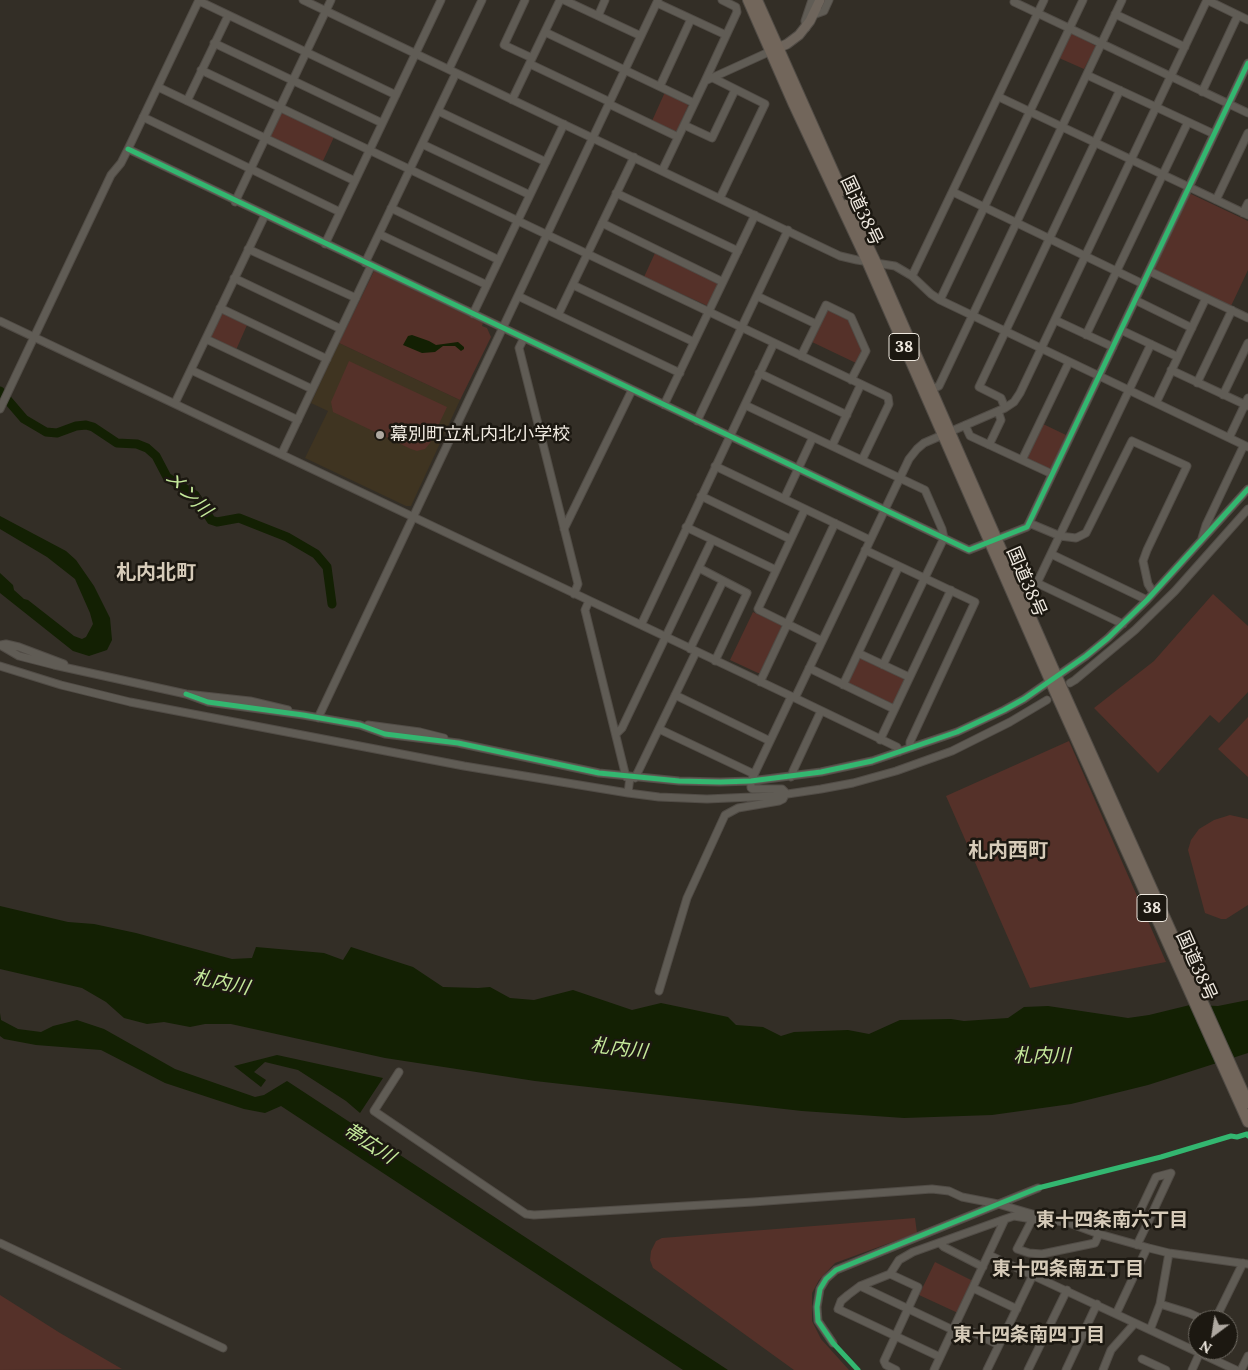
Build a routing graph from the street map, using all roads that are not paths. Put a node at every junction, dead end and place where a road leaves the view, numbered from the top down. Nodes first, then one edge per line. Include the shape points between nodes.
1 (302, 0) edge
2 (332, 0) edge
3 (441, 0) edge
4 (482, 0) edge
5 (525, 0) edge
6 (560, 0) edge
7 (564, 0) edge
8 (605, 0) edge
9 (722, 0) edge
10 (748, 0) edge
11 (757, 0) edge
12 (812, 0) edge
13 (820, 0) edge
14 (829, 0) edge
15 (1044, 0) edge
16 (1083, 0) edge
17 (1122, 0) edge
18 (1207, 0) edge
19 (199, 1) edge
20 (657, 1) edge
21 (1014, 2) dead end
22 (326, 11) junction
23 (1038, 14) junction
24 (1115, 14) junction
25 (813, 15) junction
26 (1238, 15) junction
27 (228, 16) junction
28 (598, 16) junction
29 (691, 19) junction
30 (1248, 20) edge
31 (806, 28) junction
32 (1069, 29) junction
33 (545, 32) junction
34 (726, 35) junction
35 (641, 36) junction
36 (214, 43) junction
37 (1101, 44) junction
38 (1185, 47) junction
39 (774, 49) junction
40 (306, 52) junction
41 (416, 54) junction
42 (531, 61) junction
43 (1248, 63) edge
44 (202, 70) junction
45 (626, 70) junction
46 (453, 71) junction
47 (1087, 75) junction
48 (1171, 77) junction
49 (708, 79) junction
50 (293, 81) junction
51 (660, 86) junction
52 (158, 87) junction
53 (735, 90) junction
54 (1120, 90) junction
55 (1202, 92) junction
56 (396, 95) junction
57 (999, 97) junction
58 (512, 100) junction
59 (187, 101) junction
60 (609, 103) junction
61 (694, 103) junction
62 (1228, 104) junction
63 (1157, 107) junction
64 (280, 108) junction
65 (438, 110) junction
66 (1030, 112) junction
67 (1248, 114) edge
68 (143, 118) junction
69 (1188, 122) junction
70 (382, 123) junction
71 (564, 124) junction
72 (684, 125) junction
73 (1062, 126) junction
74 (1248, 133) edge
75 (1214, 134) junction
76 (678, 137) junction
77 (266, 138) junction
78 (592, 138) junction
79 (1095, 143) junction
80 (422, 144) junction
81 (128, 149) junction
82 (369, 150) junction
83 (634, 157) junction
84 (1132, 160) junction
85 (546, 162) junction
86 (251, 169) junction
87 (410, 170) junction
88 (662, 171) junction
89 (1162, 175) junction
90 (355, 181) junction
91 (1189, 187) junction
92 (953, 192) junction
93 (616, 193) junction
94 (530, 195) junction
95 (720, 198) junction
96 (1216, 200) junction
97 (236, 202) junction
98 (1248, 203) edge
99 (984, 207) junction
100 (391, 208) junction
101 (340, 212) junction
102 (1246, 214) edge
103 (264, 215) junction
104 (755, 215) junction
105 (518, 220) junction
106 (1016, 222) junction
107 (602, 223) junction
108 (788, 230) junction
109 (379, 234) junction
110 (547, 235) junction
111 (1049, 238) junction
112 (325, 244) junction
113 (248, 249) junction
114 (738, 251) junction
115 (587, 254) junction
116 (1086, 256) junction
117 (499, 260) junction
118 (872, 262) junction
119 (368, 264) junction
120 (1117, 271) junction
121 (1149, 271) junction
122 (912, 276) junction
123 (234, 278) junction
124 (723, 282) junction
125 (1143, 284) junction
126 (487, 285) junction
127 (572, 285) junction
128 (518, 296) junction
129 (757, 296) junction
130 (356, 298) junction
131 (1206, 298) junction
132 (940, 300) junction
133 (1135, 300) junction
134 (220, 308) junction
135 (1232, 310) junction
136 (709, 312) junction
137 (473, 314) junction
138 (558, 315) junction
139 (972, 316) junction
140 (1248, 318) edge
141 (1055, 320) junction
142 (0, 321) edge
143 (816, 324) junction
144 (502, 328) junction
145 (742, 328) junction
146 (1192, 328) junction
147 (341, 329) junction
148 (1121, 330) junction
149 (1005, 331) junction
150 (1086, 335) junction
151 (34, 337) junction
152 (524, 338) junction
153 (206, 339) junction
154 (694, 342) junction
155 (774, 343) junction
156 (1248, 343) edge
157 (1151, 344) junction
158 (1113, 347) junction
159 (1042, 349) junction
160 (801, 356) junction
161 (1178, 357) junction
162 (326, 359) junction
163 (1069, 362) junction
164 (191, 370) junction
165 (1171, 370) junction
166 (680, 373) junction
167 (759, 373) junction
168 (1099, 376) junction
169 (852, 380) junction
170 (1197, 383) junction
171 (861, 384) junction
172 (312, 389) junction
173 (632, 390) junction
174 (1129, 390) junction
175 (928, 391) junction
176 (1223, 395) junction
177 (3, 402) edge
178 (1156, 403) junction
179 (1247, 403) edge
180 (175, 404) junction
181 (664, 405) junction
182 (744, 405) junction
183 (1002, 410) junction
184 (847, 415) junction
185 (298, 420) junction
186 (697, 421) junction
187 (965, 425) junction
188 (947, 433) junction
189 (730, 436) junction
190 (813, 437) junction
191 (1229, 438) junction
192 (989, 445) junction
193 (832, 446) junction
194 (1246, 446) edge
195 (282, 454) junction
196 (862, 460) junction
197 (1022, 460) junction
198 (715, 466) junction
199 (798, 468) junction
200 (1052, 474) junction
201 (900, 478) junction
202 (1248, 489) edge
203 (700, 496) junction
204 (784, 499) junction
205 (805, 509) junction
206 (1248, 509) edge
207 (885, 510) junction
208 (413, 517) junction
209 (835, 523) junction
210 (1030, 523) junction
211 (686, 527) junction
212 (564, 529) junction
213 (1060, 536) junction
214 (944, 538) junction
215 (712, 540) junction
216 (790, 540) junction
217 (870, 540) junction
218 (994, 540) junction
219 (1201, 540) junction
220 (865, 550) junction
221 (1051, 554) junction
222 (899, 566) junction
223 (699, 568) junction
224 (776, 570) junction
225 (925, 578) junction
226 (723, 580) junction
227 (951, 590) junction
228 (1153, 592) junction
229 (574, 594) junction
230 (1147, 600) junction
231 (589, 601) junction
232 (787, 624) junction
233 (1123, 624) junction
234 (640, 625) junction
235 (666, 637) junction
236 (822, 641) junction
237 (0, 645) edge
238 (693, 650) junction
239 (858, 653) junction
240 (715, 661) junction
241 (883, 665) junction
242 (0, 666) edge
243 (809, 668) junction
244 (909, 677) junction
245 (1054, 679) junction
246 (760, 682) junction
247 (843, 685) junction
248 (1059, 692) junction
249 (675, 695) junction
250 (793, 698) junction
251 (894, 709) junction
252 (821, 711) junction
253 (318, 718) junction
254 (659, 729) junction
255 (616, 734) junction
256 (880, 740) junction
257 (770, 741) junction
258 (910, 748) junction
259 (899, 752) junction
260 (631, 777) junction
261 (791, 777) junction
262 (753, 778) junction
263 (628, 793) junction
264 (785, 794) junction
265 (659, 991) dead end
266 (399, 1072) dead end
267 (1248, 1103) edge
268 (1248, 1122) edge
269 (1038, 1188) dead end
270 (998, 1204) junction
271 (1150, 1218) junction
272 (1005, 1219) junction
273 (1032, 1220) junction
274 (1053, 1220) junction
275 (1099, 1234) junction
276 (0, 1243) edge
277 (940, 1243) junction
278 (1137, 1245) junction
279 (1147, 1248) junction
280 (1169, 1253) junction
281 (989, 1255) junction
282 (1245, 1264) edge
283 (983, 1267) junction
284 (890, 1274) junction
285 (1033, 1275) junction
286 (860, 1286) junction
287 (973, 1288) junction
288 (1067, 1290) junction
289 (1097, 1304) junction
290 (1160, 1304) junction
291 (908, 1309) junction
292 (1017, 1309) junction
293 (1220, 1310) edge
294 (1188, 1312) edge
295 (1116, 1314) junction
296 (1134, 1323) junction
297 (954, 1327) junction
298 (1150, 1330) junction
299 (896, 1336) junction
300 (833, 1343) dead end
301 (999, 1345) junction
302 (1188, 1347) edge
303 (224, 1348) dead end
304 (1248, 1356) edge
305 (940, 1357) junction
306 (1142, 1359) dead end
307 (1216, 1360) edge
308 (896, 1370) edge
309 (934, 1370) edge
310 (988, 1370) edge
311 (1028, 1370) edge
312 (1066, 1370) edge
313 (1103, 1370) edge
314 (1166, 1370) edge
315 (1236, 1370) edge
316 (1241, 1370) edge

1 - 22 street
2 - 22 street
3 - 41 street
4 - 46 street
5 - 42 street via 504,45
6 - 33 street
7 - 28 street
8 - 28 street
9 - 34 street via 736,7 737,12
10 - 39 highway, 国道38号 / 38
11 - 39 highway, 国道38号 / 38
12 - 31 street
13 - 25 main road
14 - 25 street via 824,11
15 - 23 street
16 - 32 street
17 - 24 street
18 - 26 street
18 - 38 street
19 - 27 street
19 - 52 street
20 - 29 street
20 - 35 street
21 - 23 street
22 - 40 street
22 - 41 street
23 - 32 street
23 - 57 street
24 - 37 street
24 - 38 street
25 - 31 main road
26 - 30 street
26 - 55 street
27 - 36 street
27 - 40 street
28 - 35 street
29 - 34 street
29 - 51 street
31 - 39 main road via 787,44
32 - 37 street
32 - 66 street
33 - 42 street
33 - 45 street
34 - 49 street
35 - 45 street
36 - 44 street
36 - 50 street
37 - 47 street
37 - 48 street
38 - 48 street
39 - 49 street
39 - 118 highway, 国道38号 / 38 via 809,138
40 - 50 street
40 - 56 street
41 - 46 street
41 - 56 street
42 - 58 street
42 - 60 street
43 - 62 street
44 - 59 street
44 - 64 street
45 - 51 street
45 - 60 street
46 - 58 street
46 - 65 street
47 - 54 street
47 - 73 street
48 - 55 street
48 - 63 street
49 - 53 street
49 - 61 street
50 - 64 street
50 - 70 street
51 - 61 street
52 - 59 street
52 - 68 street
53 - 72 street via 712,138
53 - 95 street via 765,104
54 - 63 street
54 - 79 street
55 - 62 street
56 - 70 street
57 - 66 street
57 - 92 street
58 - 71 street
59 - 77 street
60 - 76 street
60 - 78 street
61 - 72 street
62 - 67 street
62 - 75 street
63 - 69 street
63 - 84 street
64 - 77 street
64 - 82 street
65 - 80 street
65 - 85 street
66 - 73 street
66 - 99 street
68 - 81 street
68 - 86 street
69 - 75 street
69 - 89 street
70 - 82 street
71 - 78 street
71 - 85 street
72 - 76 street
73 - 79 street
73 - 106 street
74 - 96 street
75 - 91 street
76 - 88 street
77 - 86 street
77 - 90 street
78 - 83 street
78 - 110 street
79 - 84 street
79 - 111 street
80 - 87 street
80 - 94 street
81 - 97 street
81 - 151 street via 111,176
82 - 87 street
82 - 90 street
83 - 88 street
83 - 93 street
84 - 89 street
84 - 116 street
85 - 94 street
86 - 97 street
86 - 101 street
87 - 100 street
87 - 105 street
88 - 95 street
89 - 91 street
89 - 120 street
90 - 101 street
91 - 96 street
91 - 121 street
92 - 99 street
92 - 122 street
93 - 107 street
93 - 114 street
94 - 105 street
95 - 104 street
96 - 102 street
97 - 103 street
98 - 102 street
99 - 106 street
99 - 132 street
100 - 109 street
100 - 117 street
101 - 112 street
103 - 112 street
103 - 113 street
104 - 108 street
104 - 114 street
105 - 110 street
105 - 117 street
106 - 111 street
106 - 139 street
107 - 115 street
107 - 124 street
108 - 118 street via 840,256
108 - 129 street
109 - 119 street
109 - 126 street
110 - 115 street
110 - 128 street
111 - 116 street
111 - 149 street
112 - 119 street
113 - 123 street
113 - 130 street
114 - 124 street
115 - 127 street
115 - 136 street
116 - 120 street
116 - 141 street
117 - 126 street
118 - 122 street via 895,266
118 - 175 highway, 国道38号 / 38
119 - 130 street
119 - 137 street
120 - 125 street
120 - 150 street
121 - 125 street
121 - 131 street
122 - 132 street
123 - 134 street
123 - 147 street
124 - 136 street
125 - 133 street
126 - 137 street
127 - 138 street
127 - 154 street
128 - 138 street
128 - 144 street
129 - 143 street
129 - 145 street
130 - 147 street
131 - 135 street
131 - 146 street
132 - 139 street
133 - 146 street
133 - 148 street
134 - 153 street
134 - 162 street
135 - 140 street
135 - 170 street
136 - 145 street
136 - 154 street
137 - 144 street
138 - 166 street
139 - 149 street
139 - 175 street via 939,386
141 - 150 street
141 - 159 street
142 - 151 street
143 - 160 street
143 - 169 street via 826,305 851,317 866,351
144 - 152 street
144 - 208 street
145 - 155 street
145 - 186 street
146 - 161 street
147 - 162 street
148 - 157 street
148 - 158 street
149 - 159 street
149 - 183 street via 979,387 1001,398
150 - 158 street
151 - 177 street
151 - 180 street
152 - 173 street
152 - 212 street via 519,348
153 - 164 street
153 - 172 street
154 - 166 street
155 - 160 street
155 - 167 street
156 - 176 street
157 - 161 street
157 - 174 street
158 - 168 street
159 - 163 street
159 - 183 street via 1020,394
160 - 169 street
161 - 165 street
162 - 172 street
163 - 168 street
163 - 197 street
164 - 180 street
164 - 185 street
165 - 170 street
165 - 178 street
166 - 181 street
167 - 182 street
167 - 184 street
168 - 174 street
168 - 200 street
169 - 171 street
170 - 176 street
171 - 184 street
171 - 196 street via 888,397 889,404
172 - 185 street
173 - 181 street
173 - 212 street
174 - 178 street
174 - 213 street
175 - 188 highway, 国道38号 / 38
176 - 179 street
178 - 191 street
179 - 191 street
180 - 195 street
181 - 186 street
182 - 189 street
182 - 190 street
183 - 187 street
183 - 192 street via 1002,420
184 - 193 street
185 - 195 street
186 - 189 street
187 - 188 street
187 - 192 street via 970,436
188 - 201 street via 917,449
188 - 218 highway, 国道38号 / 38
189 - 198 street
189 - 199 street
190 - 193 street
190 - 199 street
191 - 194 street
192 - 197 street
193 - 196 street
194 - 219 street
195 - 208 street
196 - 201 street
197 - 200 street
198 - 203 street
198 - 204 street
199 - 204 street
199 - 207 street
200 - 210 street
201 - 207 street
201 - 214 street via 925,490
202 - 219 street
203 - 211 street
203 - 216 street
204 - 205 street
205 - 209 street
205 - 216 street
206 - 248 street via 1175,591 1135,630
207 - 214 street
207 - 217 street
208 - 229 street
208 - 253 street
209 - 217 street
209 - 232 street
210 - 213 street
210 - 218 street
211 - 215 street
211 - 234 street
212 - 229 street via 578,584
213 - 221 street
213 - 228 street via 1076,538 1086,534 1132,441 1187,466 1143,561
214 - 218 street via 969,550
214 - 225 street
215 - 223 street
215 - 224 street
216 - 224 street
217 - 220 street
218 - 245 highway, 国道38号 / 38
219 - 228 street
220 - 222 street
220 - 236 street
221 - 230 street
221 - 233 street via 1037,583
222 - 225 street
222 - 239 street
223 - 226 street
223 - 235 street
224 - 232 street via 758,608
225 - 227 street
225 - 241 street
226 - 238 street
226 - 240 street via 747,593
227 - 244 street
227 - 258 street via 975,602
228 - 230 street
229 - 231 street
230 - 233 street
231 - 234 street
231 - 255 street via 585,610
232 - 236 street
232 - 246 street
233 - 245 street
234 - 235 street
235 - 238 street
235 - 255 street via 622,728
236 - 243 street
237 - 253 street via 19,656 186,694 208,702
238 - 240 street
238 - 249 street
239 - 241 street
239 - 247 street
240 - 246 street
241 - 244 street
242 - 263 street via 130,702 464,766
243 - 247 street
243 - 250 street
244 - 251 street
245 - 248 highway, 国道38号 / 38
245 - 258 street via 974,725
246 - 250 street
247 - 251 street
248 - 264 street via 993,731 928,760 853,783
248 - 267 highway, 国道38号 / 38
248 - 268 highway, 国道38号 / 38
249 - 254 street
249 - 257 street
250 - 252 street
250 - 257 street
251 - 256 street
252 - 256 street
252 - 261 street
253 - 260 street via 360,725 385,734 458,743
254 - 260 street
254 - 262 street
255 - 260 street
256 - 259 street via 897,747
257 - 262 street
258 - 259 street
259 - 261 street via 842,768
260 - 262 street via 679,781
260 - 263 street
261 - 262 street
262 - 264 street via 753,789 782,789
263 - 264 street via 707,798
264 - 265 street via 779,801 738,808 725,815 687,898
266 - 270 street via 374,1111 526,1214 932,1189
269 - 270 street
270 - 274 street
270 - 300 street via 836,1270 820,1289 817,1307 818,1321
271 - 271 street via 1139,1213 1156,1177 1171,1173
271 - 278 street
272 - 273 street via 1014,1216
272 - 277 street
272 - 281 street
273 - 274 street
273 - 275 street via 1017,1249 1029,1253 1042,1254 1095,1243
274 - 275 street
275 - 278 street
276 - 303 street
277 - 283 street
277 - 284 street via 899,1260
278 - 279 street
279 - 280 street
279 - 295 street
280 - 282 street
280 - 290 street
281 - 283 street
281 - 285 street
282 - 293 street
283 - 287 street
284 - 286 street
284 - 291 street via 918,1288
285 - 288 street
285 - 292 street
286 - 291 street
286 - 299 street via 841,1301 838,1309
287 - 292 street
287 - 297 street
288 - 289 street
288 - 311 street
289 - 295 street
289 - 312 street
290 - 294 street
290 - 298 street
291 - 297 street
291 - 299 street
292 - 301 street
295 - 296 street
296 - 298 street
296 - 313 street via 1111,1350
297 - 301 street
297 - 305 street
298 - 302 street
299 - 305 street
299 - 308 street via 884,1361
301 - 310 street
304 - 316 street
305 - 309 street
306 - 314 street
307 - 315 street

